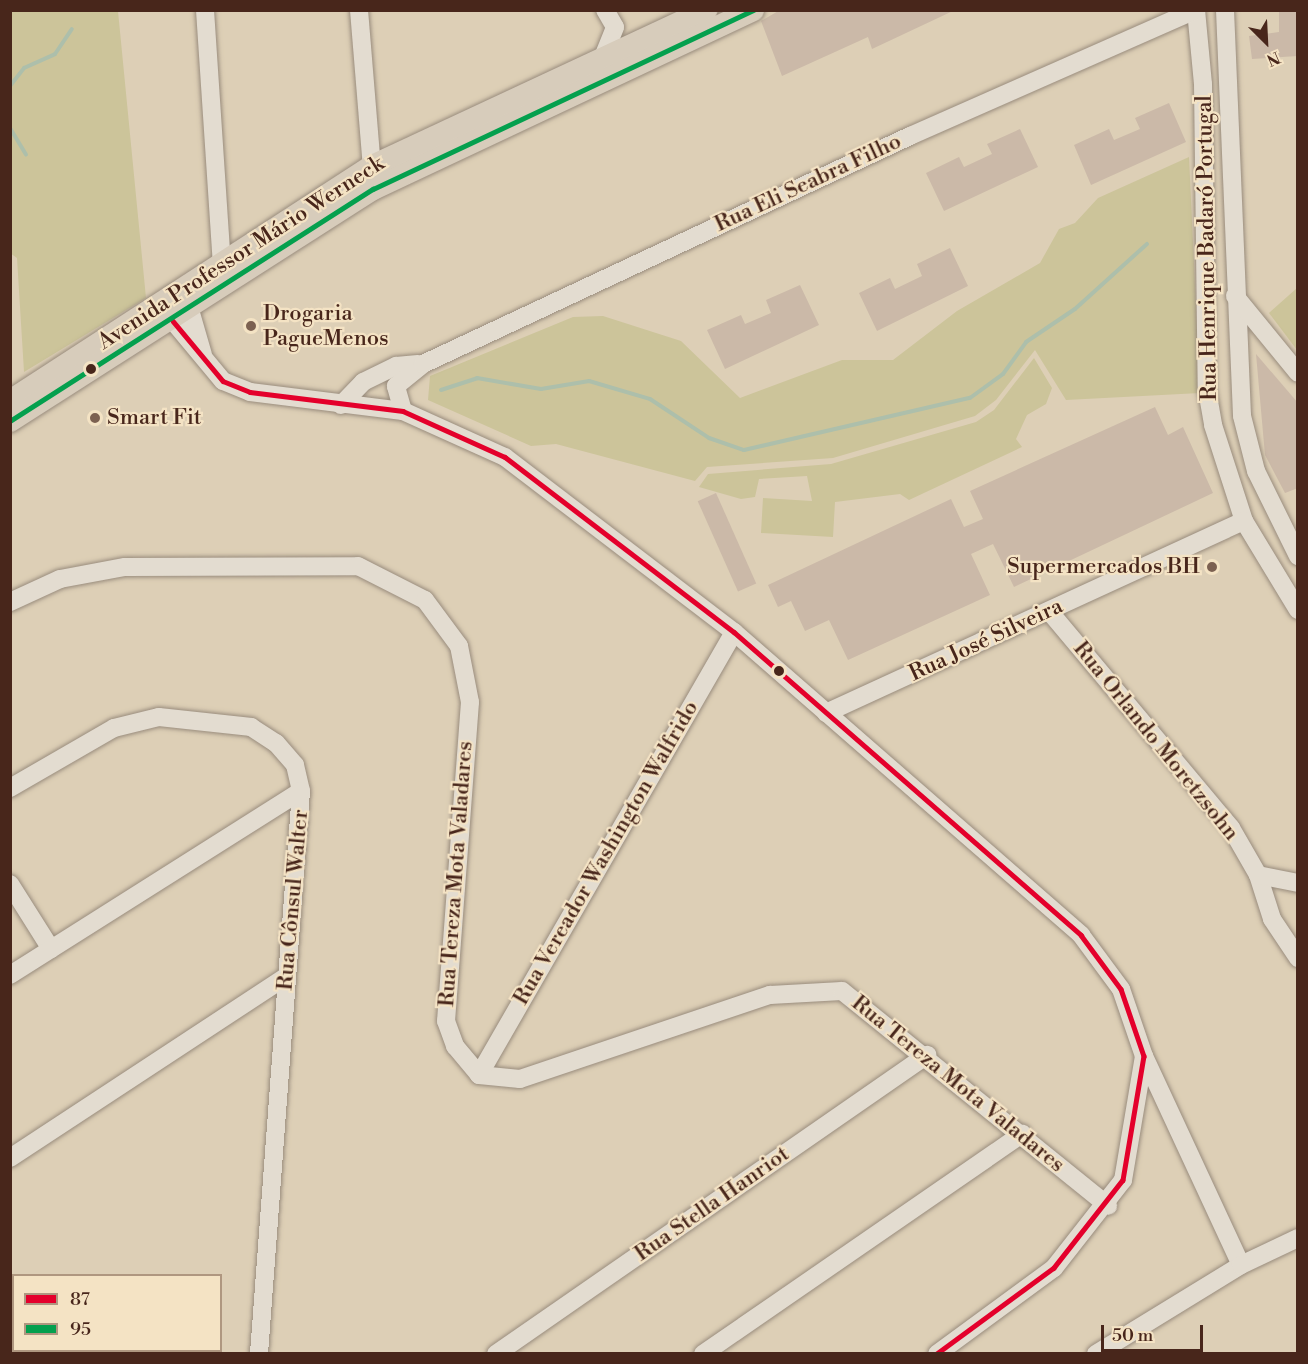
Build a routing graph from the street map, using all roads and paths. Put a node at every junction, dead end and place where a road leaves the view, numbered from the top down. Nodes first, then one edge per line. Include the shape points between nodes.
1 (205, 10) edge
2 (359, 10) edge
3 (605, 10) edge
4 (753, 10) edge
5 (1225, 10) edge
6 (1196, 11) edge
7 (692, 13) edge
8 (686, 43) junction
9 (603, 57) junction
10 (373, 177) junction
11 (222, 263) junction
12 (1235, 296) junction
13 (188, 299) junction
14 (173, 321) junction
15 (204, 360) junction
16 (423, 364) junction
17 (1298, 373) edge
18 (10, 401) edge
19 (341, 405) junction
20 (403, 411) junction
21 (10, 421) edge
22 (1244, 520) junction
23 (1298, 556) edge
24 (10, 602) edge
25 (1298, 610) edge
26 (1048, 611) junction
27 (734, 632) junction
28 (826, 714) junction
29 (10, 788) edge
30 (301, 791) junction
31 (1258, 875) junction
32 (1298, 883) edge
33 (10, 884) edge
34 (51, 949) junction
35 (1298, 958) edge
36 (10, 975) edge
37 (286, 977) junction
38 (927, 1055) junction
39 (1144, 1056) junction
40 (478, 1075) junction
41 (1022, 1134) junction
42 (10, 1158) edge
43 (1108, 1206) junction
44 (1298, 1238) edge
45 (1241, 1264) junction
46 (260, 1353) edge
47 (496, 1353) edge
48 (703, 1353) edge
49 (937, 1353) edge
50 (1096, 1353) edge

1 - 11 street
2 - 10 street
3 - 9 street via 615,27
4 - 8 main road, Avenida Professor Mário Werneck
5 - 12 street, Rua Henrique Badaró Portugal via 1235,159
6 - 16 street, Rua Eli Seabra Filho via 910,136
6 - 22 street, Rua Henrique Badaró Portugal via 1203,84 1207,390 1227,481
7 - 8 street
7 - 9 main road, Avenida Professor Mário Werneck
8 - 10 main road, Avenida Professor Mário Werneck
9 - 10 main road, Avenida Professor Mário Werneck
10 - 11 main road, Avenida Professor Mário Werneck
10 - 13 main road, Avenida Professor Mário Werneck
11 - 13 main road, Avenida Professor Mário Werneck
12 - 17 street
12 - 23 street, Rua Henrique Badaró Portugal via 1242,416 1256,471
13 - 14 main road, Avenida Professor Mário Werneck
13 - 15 street
13 - 18 main road, Avenida Professor Mário Werneck
14 - 15 street
14 - 21 main road, Avenida Professor Mário Werneck
15 - 19 street via 223,381 250,392
16 - 19 street, Rua Eli Seabra Filho via 396,366 363,382
16 - 20 street, Rua Eli Seabra Filho via 396,386
19 - 20 street
20 - 27 street via 505,457
22 - 25 street, Rua Henrique Badaró Portugal
22 - 26 street, Rua José Silveira
24 - 40 street, Rua Tereza Mota Valadares via 60,579 125,567 358,566 425,600 459,646 470,702 446,1021 455,1046
26 - 28 street, Rua José Silveira
26 - 31 street, Rua Orlando Moretzsohn via 1231,828
27 - 28 street
27 - 40 street, Rua Vereador Washington Walfrido
28 - 39 street via 1081,935 1121,989
29 - 30 street, Rua Cônsul Walter via 114,728 159,717 251,727 276,743 295,765
30 - 34 street
30 - 37 street, Rua Cônsul Walter
31 - 32 street
31 - 35 street, Rua Orlando Moretzsohn via 1272,919
33 - 34 street
34 - 36 street
37 - 42 street
37 - 46 street, Rua Cônsul Walter
38 - 40 street, Rua Tereza Mota Valadares via 842,991 813,990 770,995 520,1079
38 - 41 street, Rua Tereza Mota Valadares
38 - 47 street, Rua Stella Hanriot
39 - 43 street via 1123,1179
39 - 45 street
41 - 43 street, Rua Tereza Mota Valadares
41 - 48 street
43 - 49 street via 1054,1268
44 - 45 street
45 - 50 street

